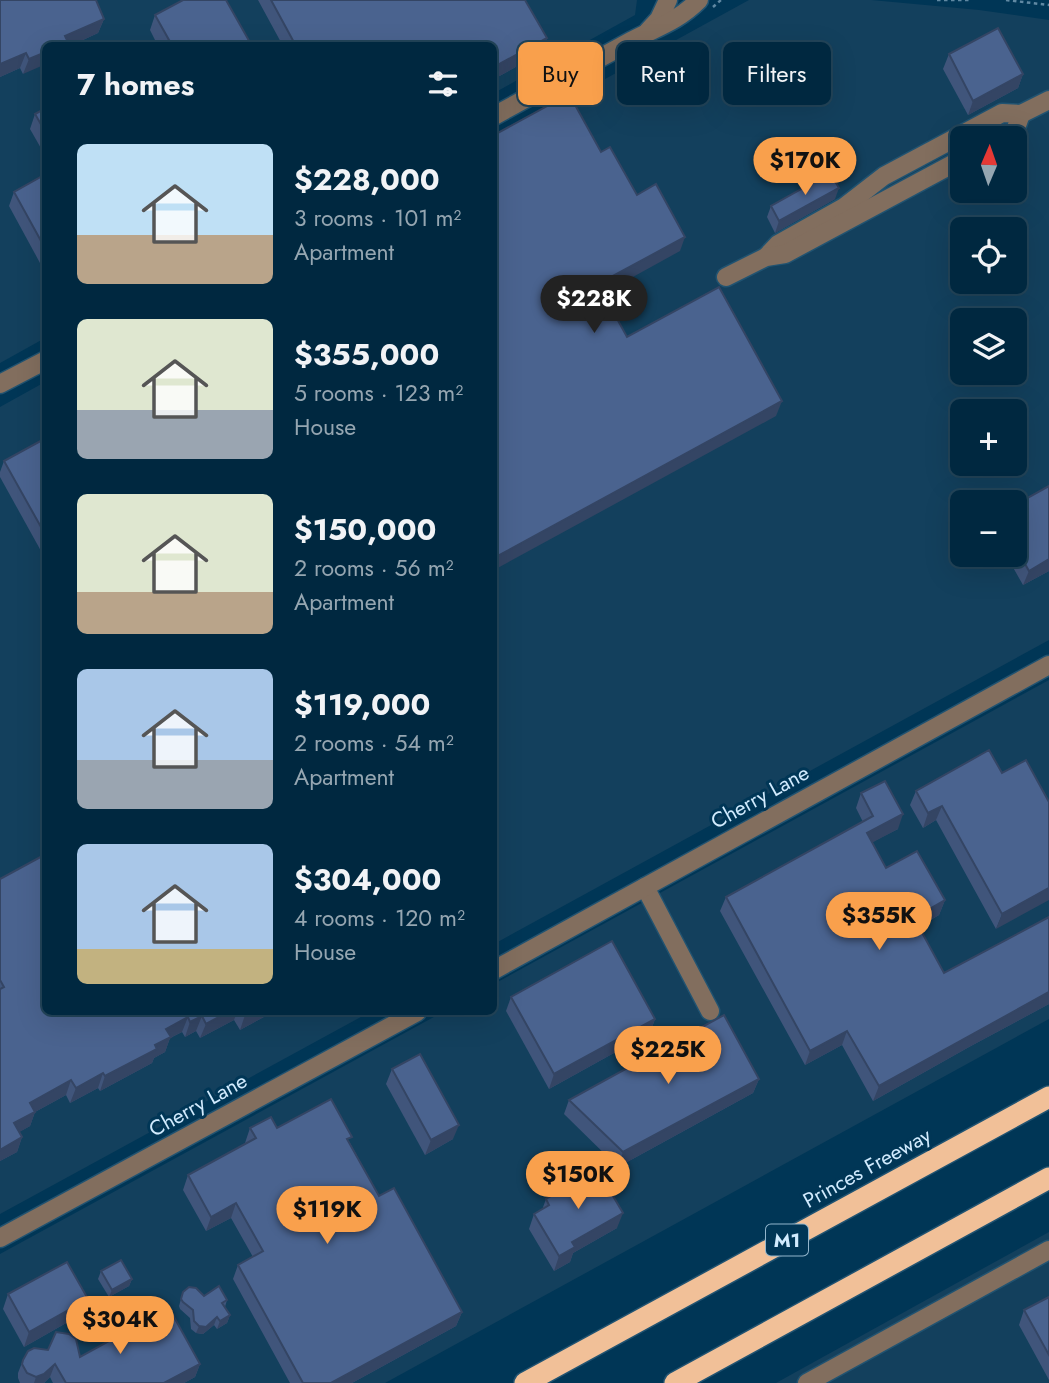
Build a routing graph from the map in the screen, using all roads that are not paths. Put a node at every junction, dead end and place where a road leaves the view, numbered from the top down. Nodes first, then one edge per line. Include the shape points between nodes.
1 (667, 0) edge
2 (699, 0) edge
3 (645, 33) junction
4 (1049, 100) edge
5 (497, 114) edge
6 (1021, 114) junction
7 (1017, 126) edge
8 (950, 165) edge
9 (766, 257) junction
10 (726, 277) dead end
11 (42, 362) edge
12 (0, 384) edge
13 (1049, 665) edge
14 (645, 887) junction
15 (497, 968) edge
16 (710, 1011) dead end
17 (411, 1015) edge
18 (1049, 1097) edge
19 (1049, 1178) edge
20 (0, 1238) edge
21 (1049, 1250) edge
22 (525, 1383) edge
23 (675, 1383) edge
24 (807, 1383) edge

1 - 3 street via 659,19
2 - 3 street via 675,20
3 - 5 street
4 - 6 street
6 - 7 street
6 - 9 street via 1002,113 884,176 844,206 778,244
8 - 9 street via 785,254
9 - 10 street
11 - 12 street
13 - 14 street, Cherry Lane
14 - 15 street, Cherry Lane
14 - 16 street
17 - 20 street, Cherry Lane
18 - 22 highway, Princes Freeway / M1
19 - 23 highway
21 - 24 street

